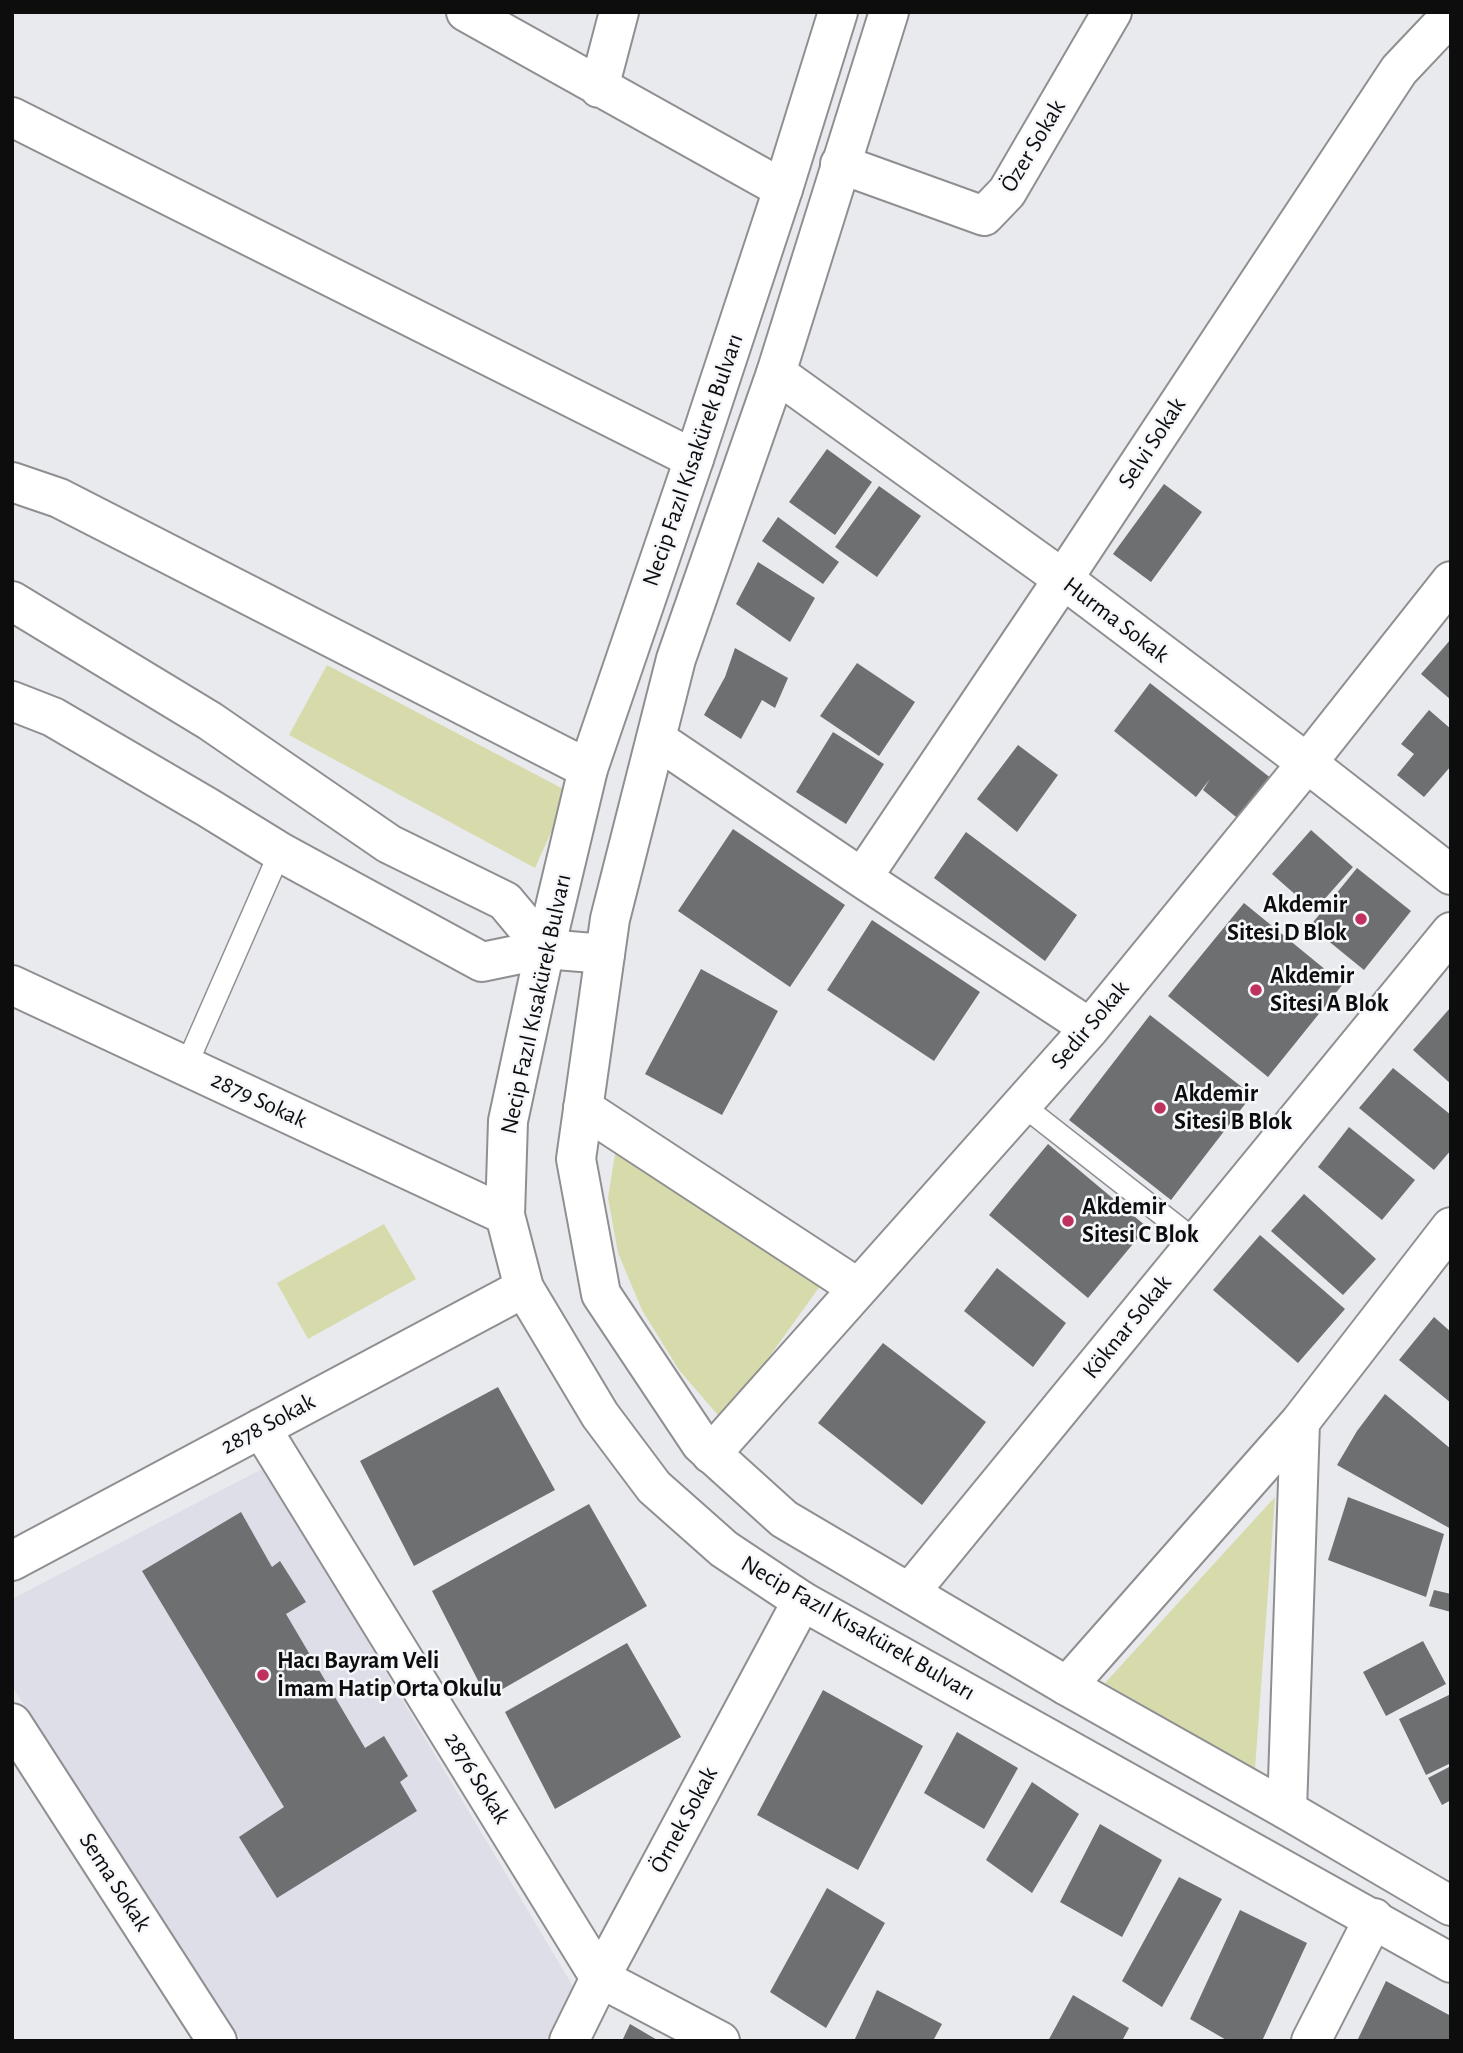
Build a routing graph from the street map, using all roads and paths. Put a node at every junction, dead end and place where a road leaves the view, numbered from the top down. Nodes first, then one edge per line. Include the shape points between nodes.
1 (466, 12) edge
2 (620, 12) edge
3 (838, 12) edge
4 (889, 12) edge
5 (1112, 12) edge
6 (1451, 15) edge
7 (599, 88) junction
8 (12, 117) edge
9 (840, 164) junction
10 (783, 188) junction
11 (776, 373) junction
12 (694, 458) junction
13 (12, 482) edge
14 (1063, 579) junction
15 (1451, 581) edge
16 (12, 601) edge
17 (12, 701) edge
18 (656, 739) junction
19 (1307, 763) junction
20 (587, 769) junction
21 (280, 852) junction
22 (1451, 875) edge
23 (862, 878) junction
24 (1451, 932) edge
25 (545, 949) junction
26 (605, 954) junction
27 (12, 985) edge
28 (1090, 1028) junction
29 (186, 1066) junction
30 (1021, 1104) junction
31 (583, 1108) junction
32 (505, 1215) junction
33 (1197, 1242) junction
34 (1443, 1251) edge
35 (524, 1287) junction
36 (858, 1289) junction
37 (1300, 1423) junction
38 (261, 1428) junction
39 (711, 1454) junction
40 (12, 1561) edge
41 (910, 1592) junction
42 (802, 1601) junction
43 (1067, 1686) junction
44 (12, 1723) edge
45 (1287, 1810) junction
46 (1451, 1906) edge
47 (1374, 1918) junction
48 (1451, 1963) edge
49 (600, 1978) junction
50 (217, 2041) edge
51 (569, 2041) edge
52 (720, 2041) edge
53 (1311, 2041) edge

1 - 7 street
2 - 7 street
3 - 10 street, Necip Fazıl Kısakürek Bulvarı
4 - 9 street, Necip Fazıl Kısakürek Bulvarı
5 - 9 street, Özer Sokak via 1007,192 984,216
6 - 14 street, Selvi Sokak via 1399,69
7 - 10 street
8 - 12 street
9 - 11 street, Necip Fazıl Kısakürek Bulvarı
10 - 12 street, Necip Fazıl Kısakürek Bulvarı
11 - 14 street, Hurma Sokak
11 - 18 street, Necip Fazıl Kısakürek Bulvarı via 676,659
12 - 20 street, Necip Fazıl Kısakürek Bulvarı
13 - 20 street via 58,498
14 - 19 street, Hurma Sokak
14 - 23 street, Selvi Sokak
15 - 19 street, Sedir Sokak
16 - 25 street via 210,721 389,844 505,901
17 - 21 street via 53,717
18 - 23 street
18 - 26 street, Necip Fazıl Kısakürek Bulvarı
19 - 22 street, Hurma Sokak
19 - 28 street, Sedir Sokak
20 - 25 street, Necip Fazıl Kısakürek Bulvarı
21 - 25 street via 482,962
21 - 29 lane
23 - 28 street
24 - 33 street, Köknar Sokak
25 - 26 street
25 - 32 street, Necip Fazıl Kısakürek Bulvarı via 508,1121
26 - 31 street, Necip Fazıl Kısakürek Bulvarı
27 - 29 street, 2879 Sokak
28 - 30 street, Sedir Sokak
29 - 32 street, 2879 Sokak
30 - 33 lane
30 - 36 street, Sedir Sokak
31 - 36 street
31 - 39 street, Necip Fazıl Kısakürek Bulvarı via 576,1159 601,1294
32 - 35 street, Necip Fazıl Kısakürek Bulvarı
33 - 41 street, Köknar Sokak
34 - 37 street
35 - 38 street, 2878 Sokak
35 - 42 street, Necip Fazıl Kısakürek Bulvarı via 600,1415 654,1487 724,1549
36 - 39 street, Sedir Sokak
37 - 43 street
37 - 45 street
38 - 40 street, 2878 Sokak
38 - 49 street, 2876 Sokak
39 - 41 street, Necip Fazıl Kısakürek Bulvarı via 784,1519
41 - 43 street, Necip Fazıl Kısakürek Bulvarı
42 - 47 street, Necip Fazıl Kısakürek Bulvarı
42 - 49 street, Örnek Sokak
43 - 45 street, Necip Fazıl Kısakürek Bulvarı
44 - 50 street, Sema Sokak
45 - 46 street, Necip Fazıl Kısakürek Bulvarı
47 - 48 street, Necip Fazıl Kısakürek Bulvarı
47 - 53 street
49 - 51 street, Örnek Sokak
49 - 52 street

